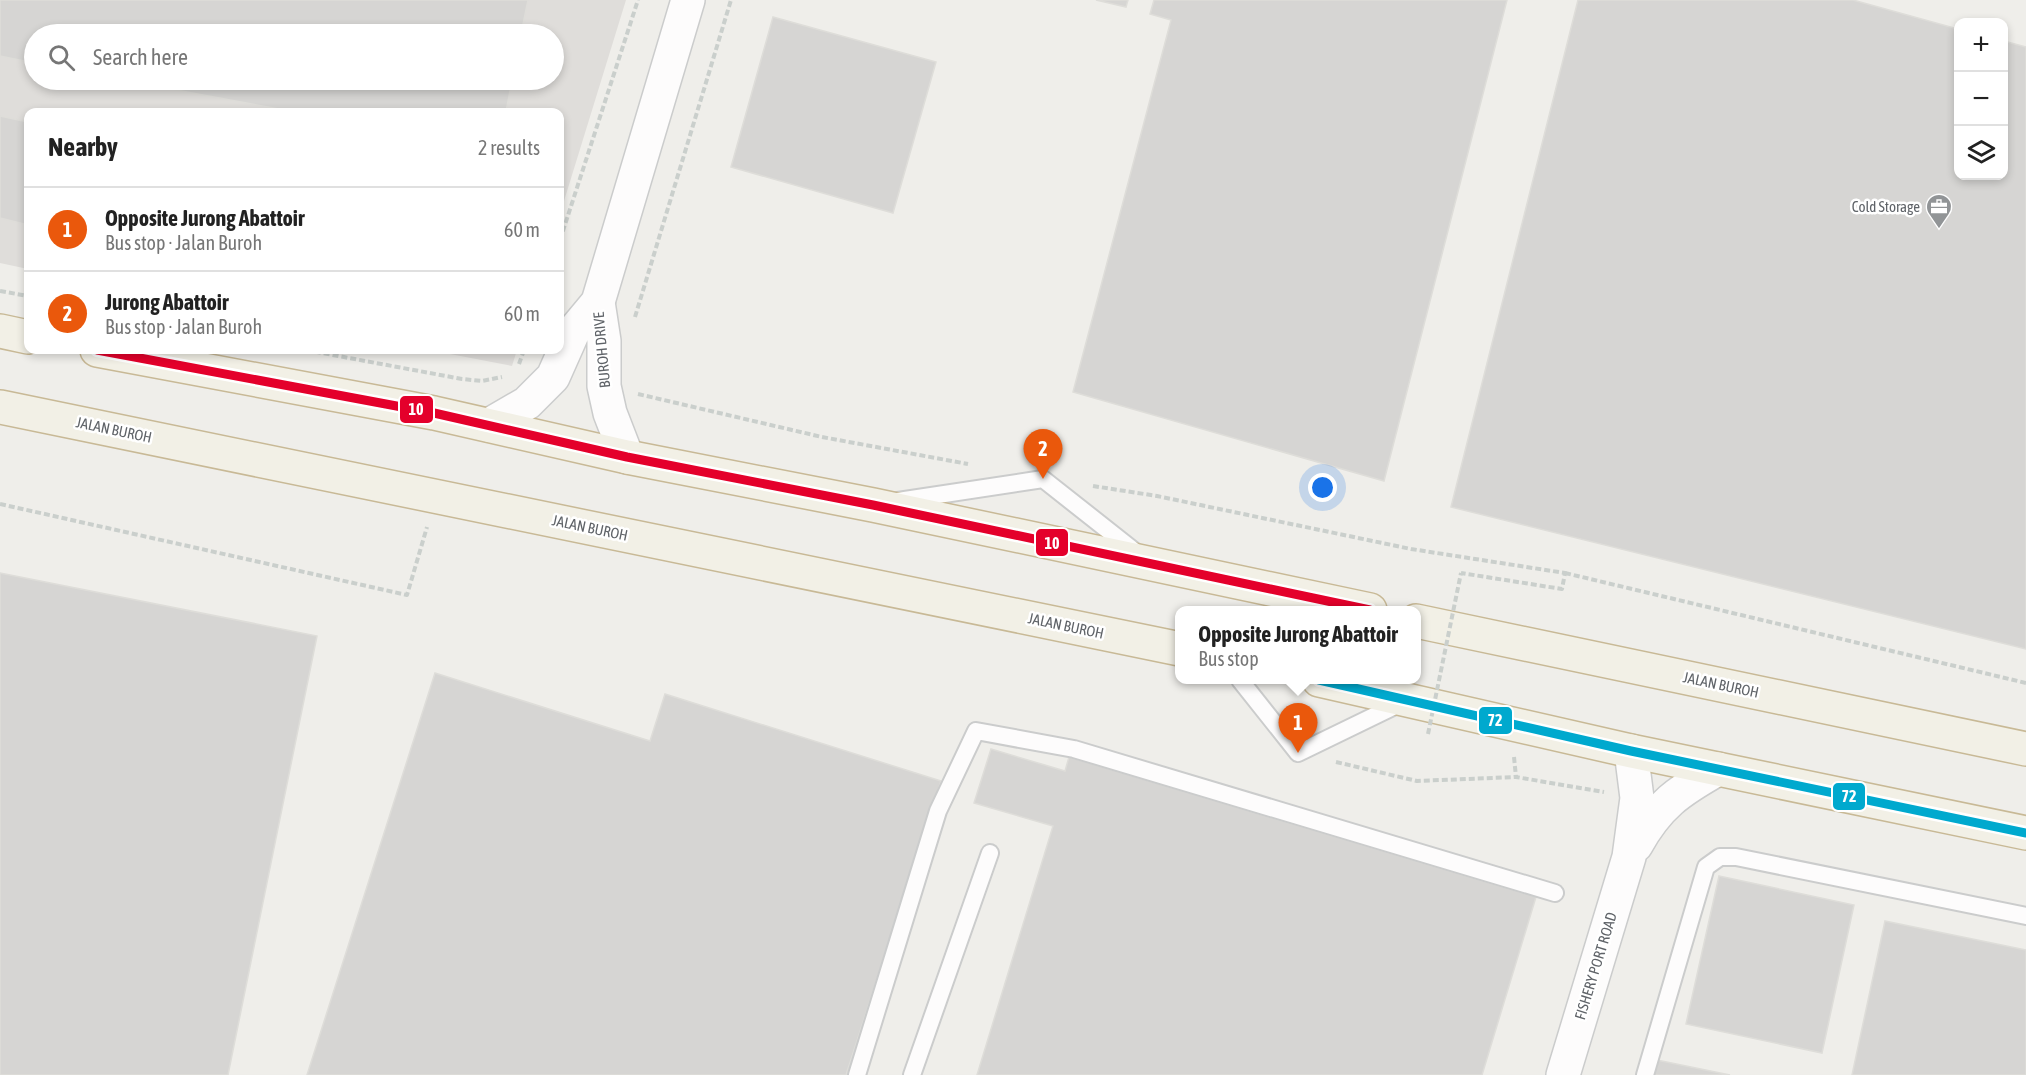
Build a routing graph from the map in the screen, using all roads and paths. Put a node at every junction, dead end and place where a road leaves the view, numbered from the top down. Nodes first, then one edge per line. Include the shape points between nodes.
1 (638, 0) edge
2 (688, 0) edge
3 (731, 0) edge
4 (564, 228) edge
5 (0, 291) edge
6 (24, 295) edge
7 (598, 302) junction
8 (635, 318) dead end
9 (0, 331) edge
10 (24, 336) edge
11 (564, 353) edge
12 (118, 354) edge
13 (327, 354) edge
14 (564, 354) edge
15 (507, 375) dead end
16 (0, 406) edge
17 (489, 425) junction
18 (627, 457) junction
19 (436, 496) junction
20 (0, 504) edge
21 (873, 505) junction
22 (1150, 563) junction
23 (1565, 573) dead end
24 (1562, 589) dead end
25 (1351, 606) edge
26 (1421, 622) edge
27 (1175, 648) edge
28 (2026, 683) edge
29 (1243, 684) edge
30 (1338, 684) edge
31 (1410, 699) junction
32 (1428, 734) dead end
33 (2026, 749) edge
34 (1514, 751) dead end
35 (1630, 751) junction
36 (1298, 753) junction
37 (1718, 769) junction
38 (1516, 777) junction
39 (1637, 798) junction
40 (2026, 833) edge
41 (990, 853) dead end
42 (1629, 857) junction
43 (1556, 893) dead end
44 (2026, 916) edge
45 (857, 1075) edge
46 (912, 1075) edge
47 (1563, 1075) edge
48 (1645, 1075) edge

1 - 4 path
2 - 7 street
3 - 8 path
5 - 6 path
7 - 11 street, BUROH DRIVE via 573,332
7 - 18 street, BUROH DRIVE via 604,341 604,386
9 - 10 highway
12 - 17 highway
13 - 15 path via 462,380
14 - 17 street, BUROH DRIVE via 554,377 527,403
16 - 19 highway, JALAN BUROH
17 - 18 highway
18 - 21 highway
19 - 20 path via 407,595
19 - 27 highway, JALAN BUROH
21 - 22 highway
21 - 22 lane via 1043,479
22 - 25 highway
23 - 28 path
24 - 32 path, bridge via 1461,573
26 - 33 highway, JALAN BUROH
29 - 36 lane
30 - 31 highway
31 - 35 highway
31 - 36 lane
34 - 38 path
35 - 37 highway
35 - 39 street, FISHERY PORT ROAD
36 - 38 path via 1416,781
37 - 40 highway
37 - 42 street, FISHERY PORT ROAD via 1667,801 1649,821
38 - 39 path
39 - 42 street, FISHERY PORT ROAD
41 - 46 lane
42 - 47 street, FISHERY PORT ROAD
43 - 45 lane via 1074,749 976,731 938,811
44 - 48 lane via 1736,857 1720,857 1706,867

